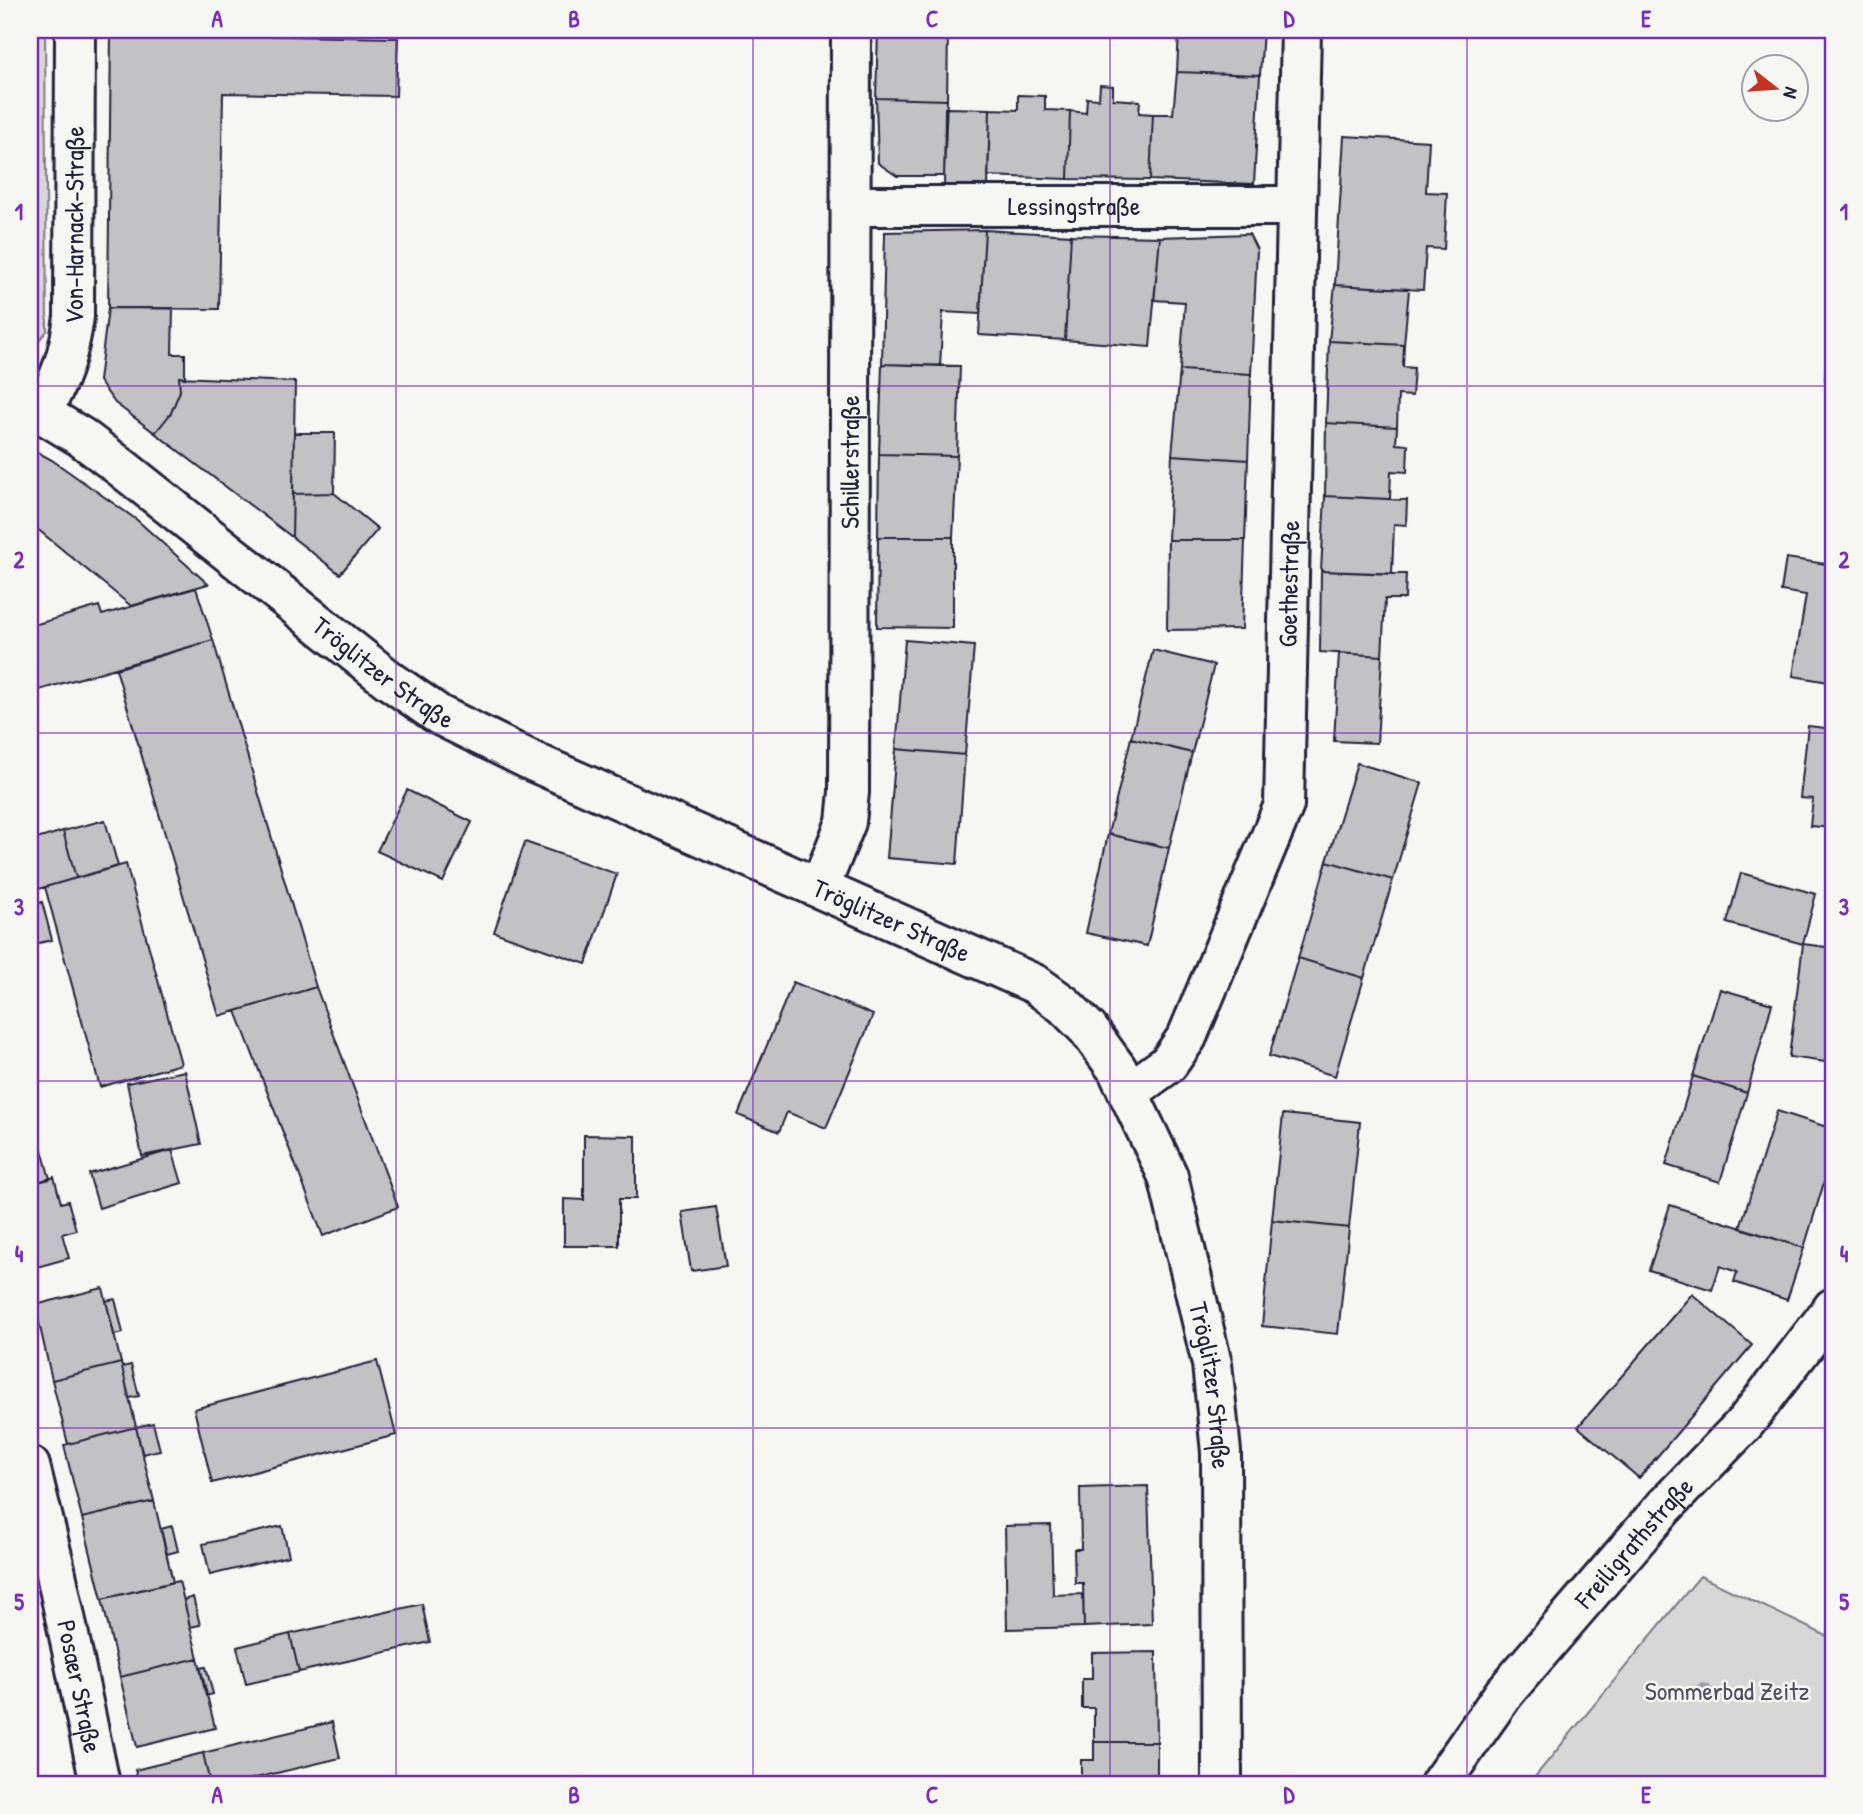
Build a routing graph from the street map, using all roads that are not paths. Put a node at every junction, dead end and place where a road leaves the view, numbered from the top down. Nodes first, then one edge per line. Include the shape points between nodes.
1 (75, 30) edge
2 (851, 30) edge
3 (1301, 30) edge
4 (850, 206) junction
5 (1297, 206) junction
6 (35, 409) edge
7 (820, 887) junction
8 (1128, 1093) junction
9 (1833, 1308) edge
10 (30, 1466) edge
11 (100, 1784) edge
12 (1222, 1784) edge
13 (1440, 1784) edge

1 - 6 street, Von-Harnack-Straße via 74,317 60,381
2 - 4 street, Schillerstraße
3 - 5 street, Goethestraße
4 - 5 street, Lessingstraße
4 - 7 street, Schillerstraße via 849,792 846,822
5 - 8 street, Goethestraße via 1284,805 1187,1037 1168,1064
6 - 7 street, Tröglitzer Straße via 122,468 439,715
7 - 8 street, Tröglitzer Straße via 1035,984 1088,1028
8 - 12 street, Tröglitzer Straße via 1168,1176 1212,1364 1221,1452
9 - 13 street, Freiligrathstraße via 1745,1423 1664,1507 1504,1693
10 - 11 street, Posaer Straße

